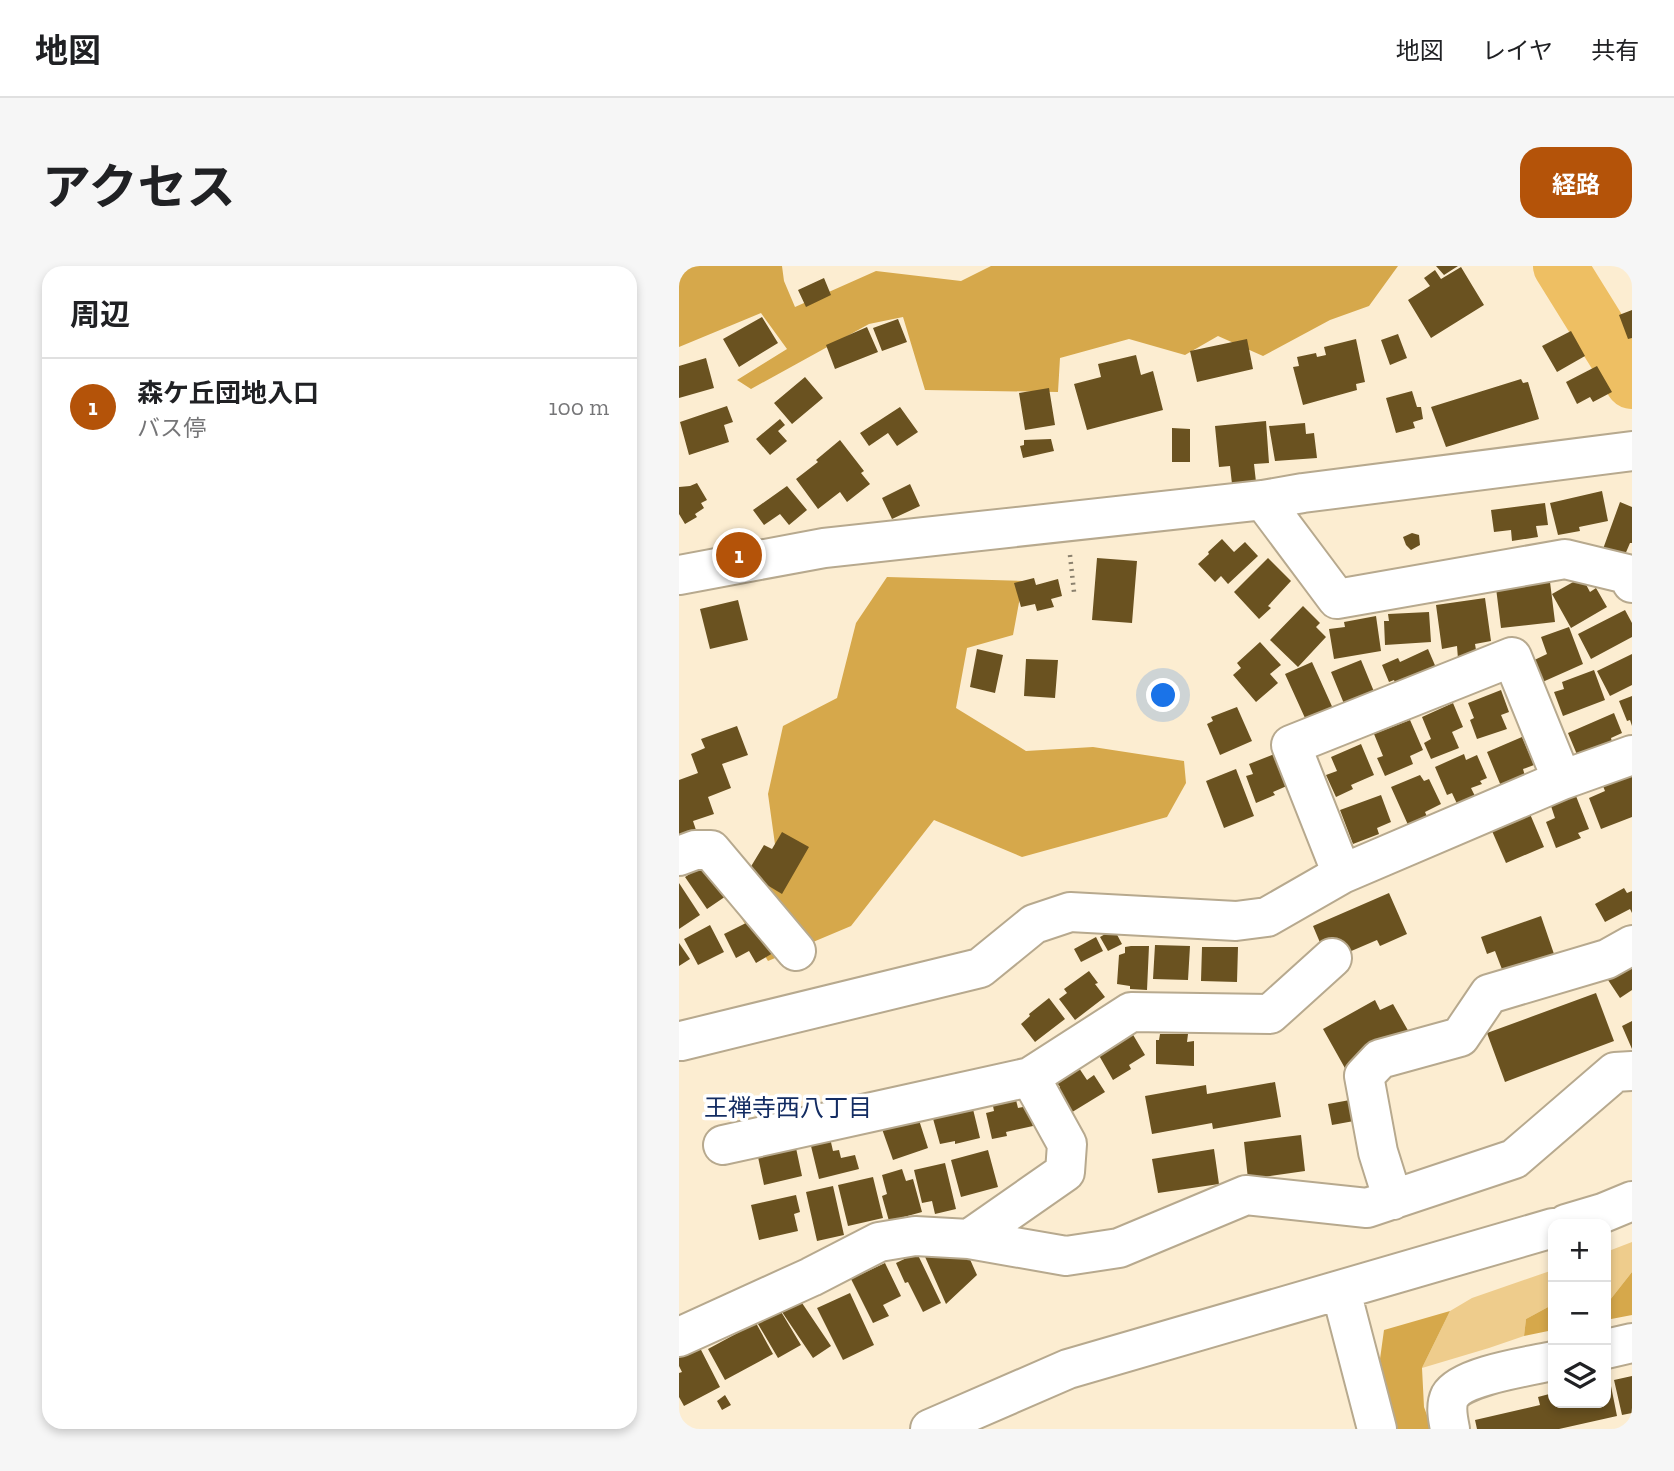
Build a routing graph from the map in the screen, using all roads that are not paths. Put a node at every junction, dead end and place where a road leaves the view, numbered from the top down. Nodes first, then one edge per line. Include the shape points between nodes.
1 (1632, 451) edge
2 (1263, 500) junction
3 (679, 575) edge
4 (1632, 583) edge
5 (1632, 755) edge
6 (1562, 779) junction
7 (679, 856) edge
8 (1342, 874) junction
9 (1632, 945) edge
10 (796, 951) dead end
11 (1332, 958) dead end
12 (681, 1041) dead end
13 (1632, 1071) edge
14 (1030, 1077) junction
15 (723, 1145) dead end
16 (1393, 1199) junction
17 (1632, 1201) edge
18 (1583, 1219) edge
19 (1548, 1229) edge
20 (969, 1239) junction
21 (1341, 1290) junction
22 (679, 1337) edge
23 (1632, 1343) edge
24 (1611, 1348) edge
25 (1548, 1362) edge
26 (930, 1429) edge
27 (1377, 1429) edge
28 (1450, 1429) edge

1 - 2 street
2 - 3 street via 824,548
2 - 4 street via 1337,599 1565,559 1627,574
5 - 6 street
6 - 8 street
6 - 8 street via 1512,657 1291,746
7 - 10 street via 711,850
8 - 12 street via 1268,917 1236,921 1070,912 1034,924 980,968
9 - 16 street via 1607,960 1489,994 1460,1037 1380,1059 1364,1076 1378,1152
11 - 14 street via 1270,1014 1131,1012
13 - 16 street via 1615,1072 1514,1159
14 - 15 street
14 - 20 street via 1067,1144 1065,1172
16 - 20 street via 1367,1208 1246,1195 1119,1248 1066,1256
17 - 18 street
19 - 21 street
20 - 22 street via 915,1236 879,1242
21 - 26 street via 1067,1369
21 - 27 street
23 - 24 street
25 - 28 street via 1474,1379 1458,1388 1449,1397

